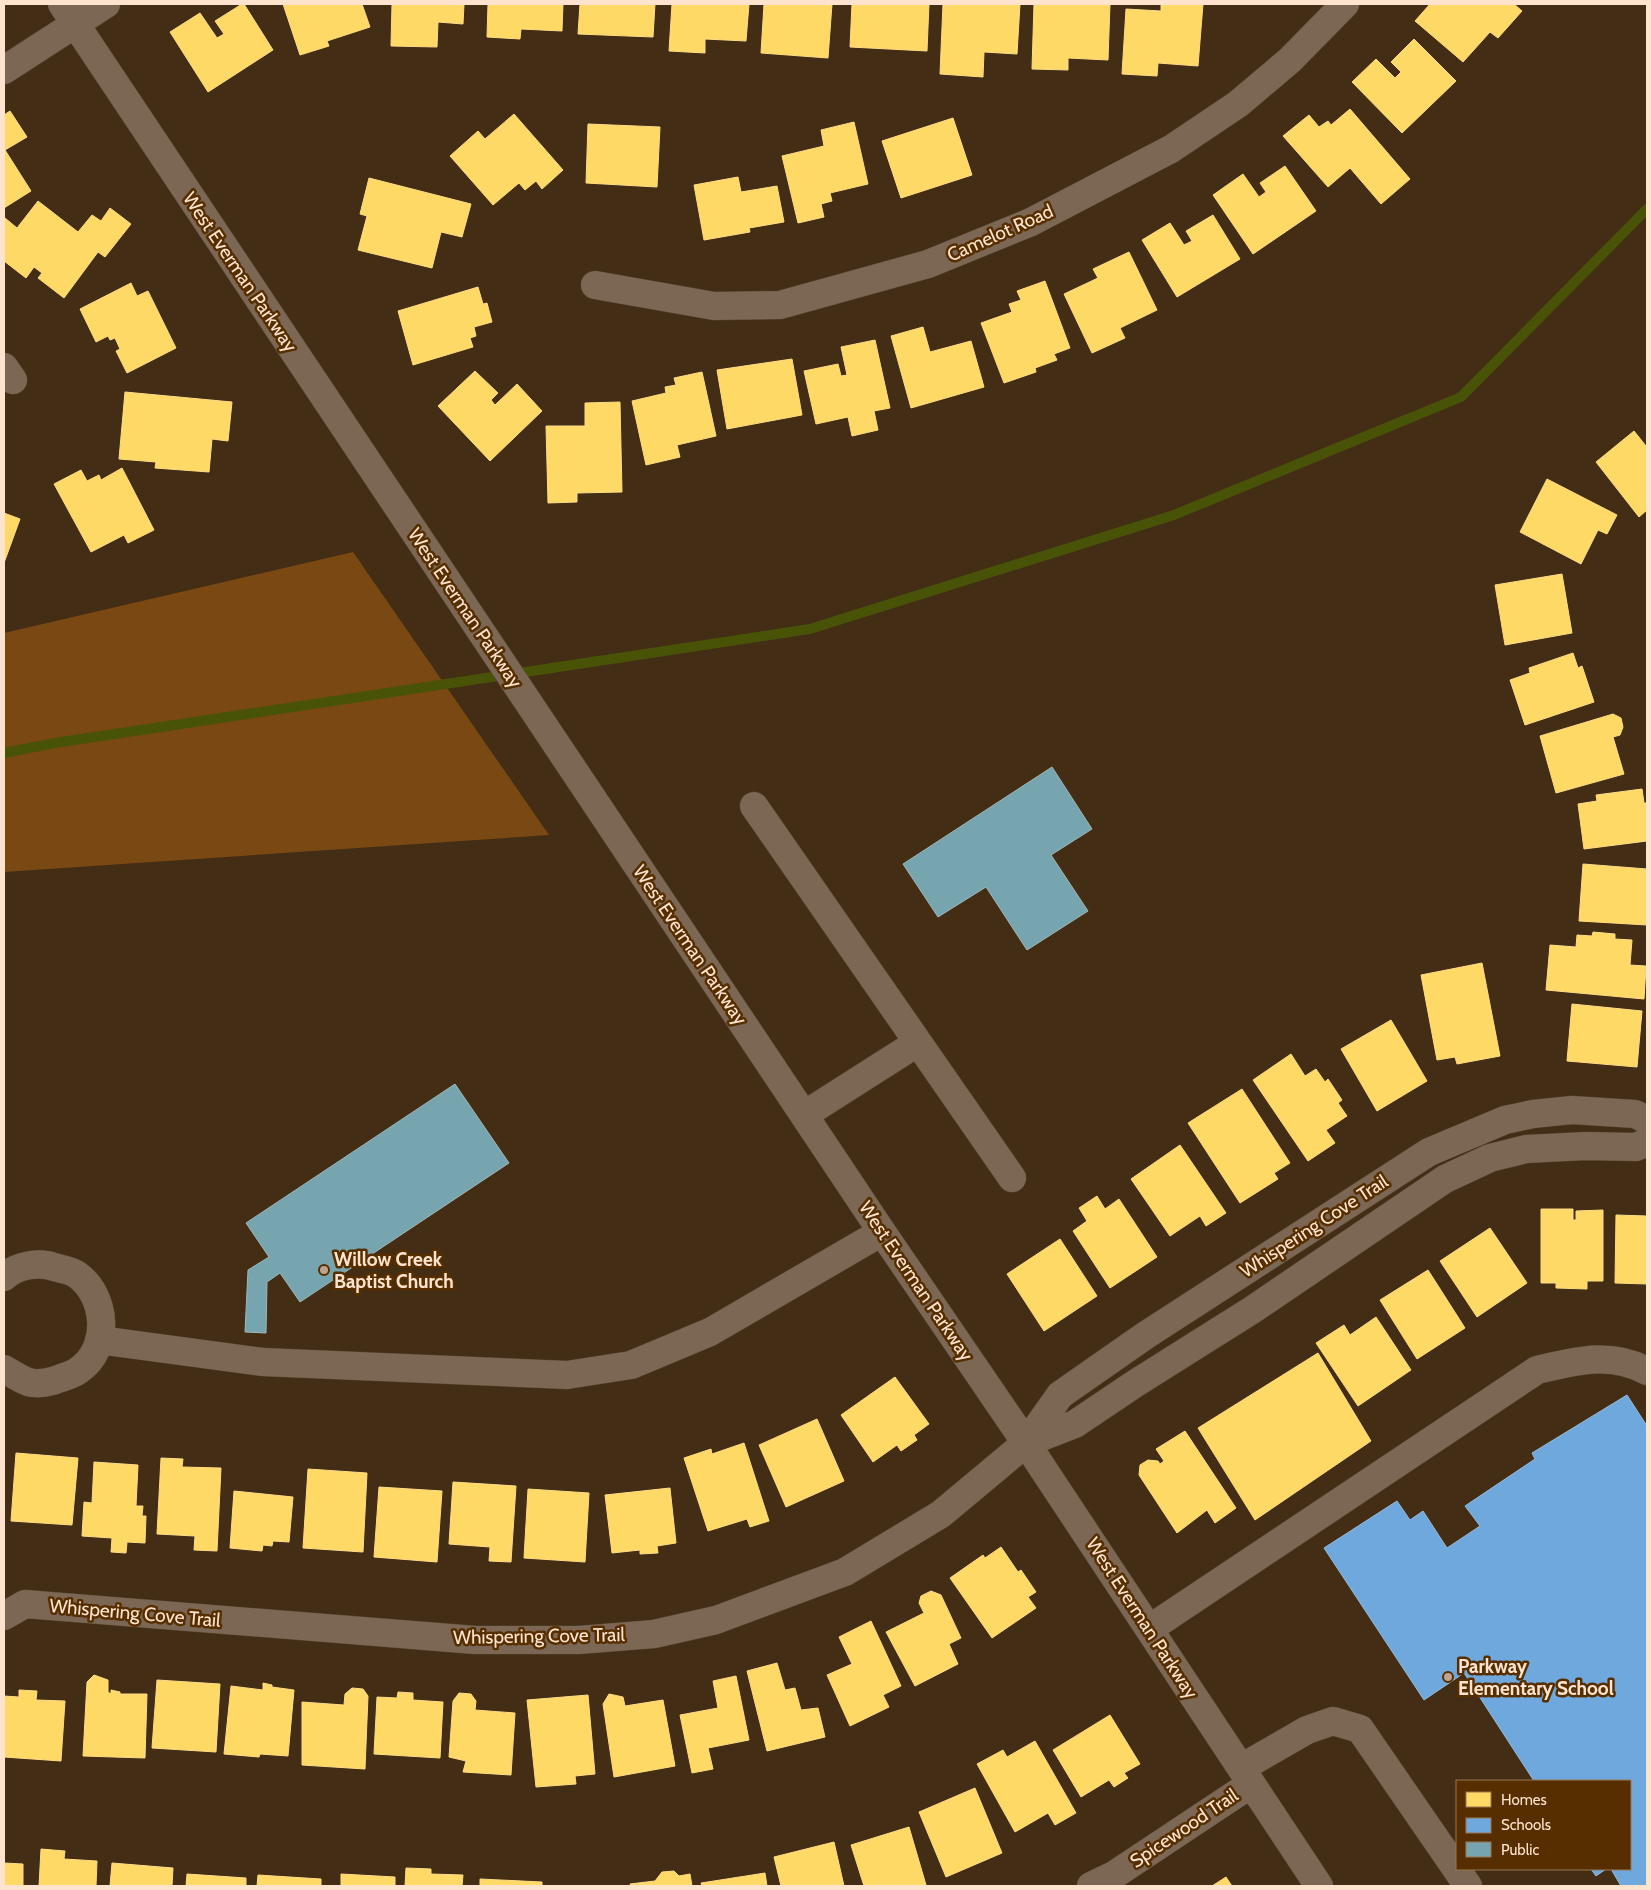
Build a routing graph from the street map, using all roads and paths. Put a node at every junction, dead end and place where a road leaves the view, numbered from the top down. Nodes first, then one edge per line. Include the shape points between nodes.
1 (106, 4) edge
2 (1345, 4) edge
3 (68, 13) edge
4 (4, 70) edge
5 (595, 285) dead end
6 (754, 806) dead end
7 (917, 1043) junction
8 (804, 1115) junction
9 (1647, 1120) edge
10 (1647, 1142) edge
11 (1012, 1178) dead end
12 (1382, 1183) junction
13 (1399, 1209) junction
14 (882, 1232) junction
15 (4, 1278) edge
16 (1146, 1336) junction
17 (100, 1340) junction
18 (1165, 1364) junction
19 (4, 1369) edge
20 (1647, 1371) edge
21 (1026, 1443) junction
22 (4, 1616) edge
23 (1149, 1629) junction
24 (1246, 1776) junction
25 (1456, 1869) edge
26 (1457, 1870) edge
27 (1091, 1886) edge
28 (1319, 1886) edge
29 (1468, 1886) edge

1 - 3 street
2 - 5 street, Camelot Road via 1290,60 1238,104 1171,149 1031,222 928,264 780,305 714,306
3 - 4 street
3 - 8 street, West Everman Parkway
6 - 7 street
7 - 8 street
7 - 11 street
8 - 14 street, West Everman Parkway
9 - 12 street, Whispering Cove Trail via 1635,1114 1581,1110 1505,1120 1429,1152
10 - 13 street, Whispering Cove Trail via 1636,1147 1526,1149 1490,1158 1445,1179
12 - 13 street
12 - 16 street, Whispering Cove Trail
13 - 18 street, Whispering Cove Trail via 1252,1310
14 - 17 street via 710,1332 631,1365 566,1375 263,1362
14 - 21 street, West Everman Parkway
15 - 17 street via 24,1266 45,1264 74,1273 96,1298 102,1323
16 - 18 street
16 - 21 street, Whispering Cove Trail via 1060,1395
17 - 19 street via 79,1370 51,1382 28,1382
18 - 21 street, Whispering Cove Trail via 1075,1424
20 - 23 street via 1635,1364 1590,1358 1537,1370
21 - 22 street, Whispering Cove Trail via 941,1514 845,1572 716,1620 654,1634 580,1640 474,1640 25,1604
21 - 23 street, West Everman Parkway
23 - 24 street, West Everman Parkway
24 - 25 street, Spicewood Trail via 1307,1730 1333,1721 1360,1729
24 - 27 street, Spicewood Trail via 1114,1875
24 - 28 street, West Everman Parkway
26 - 29 street, Spicewood Trail

